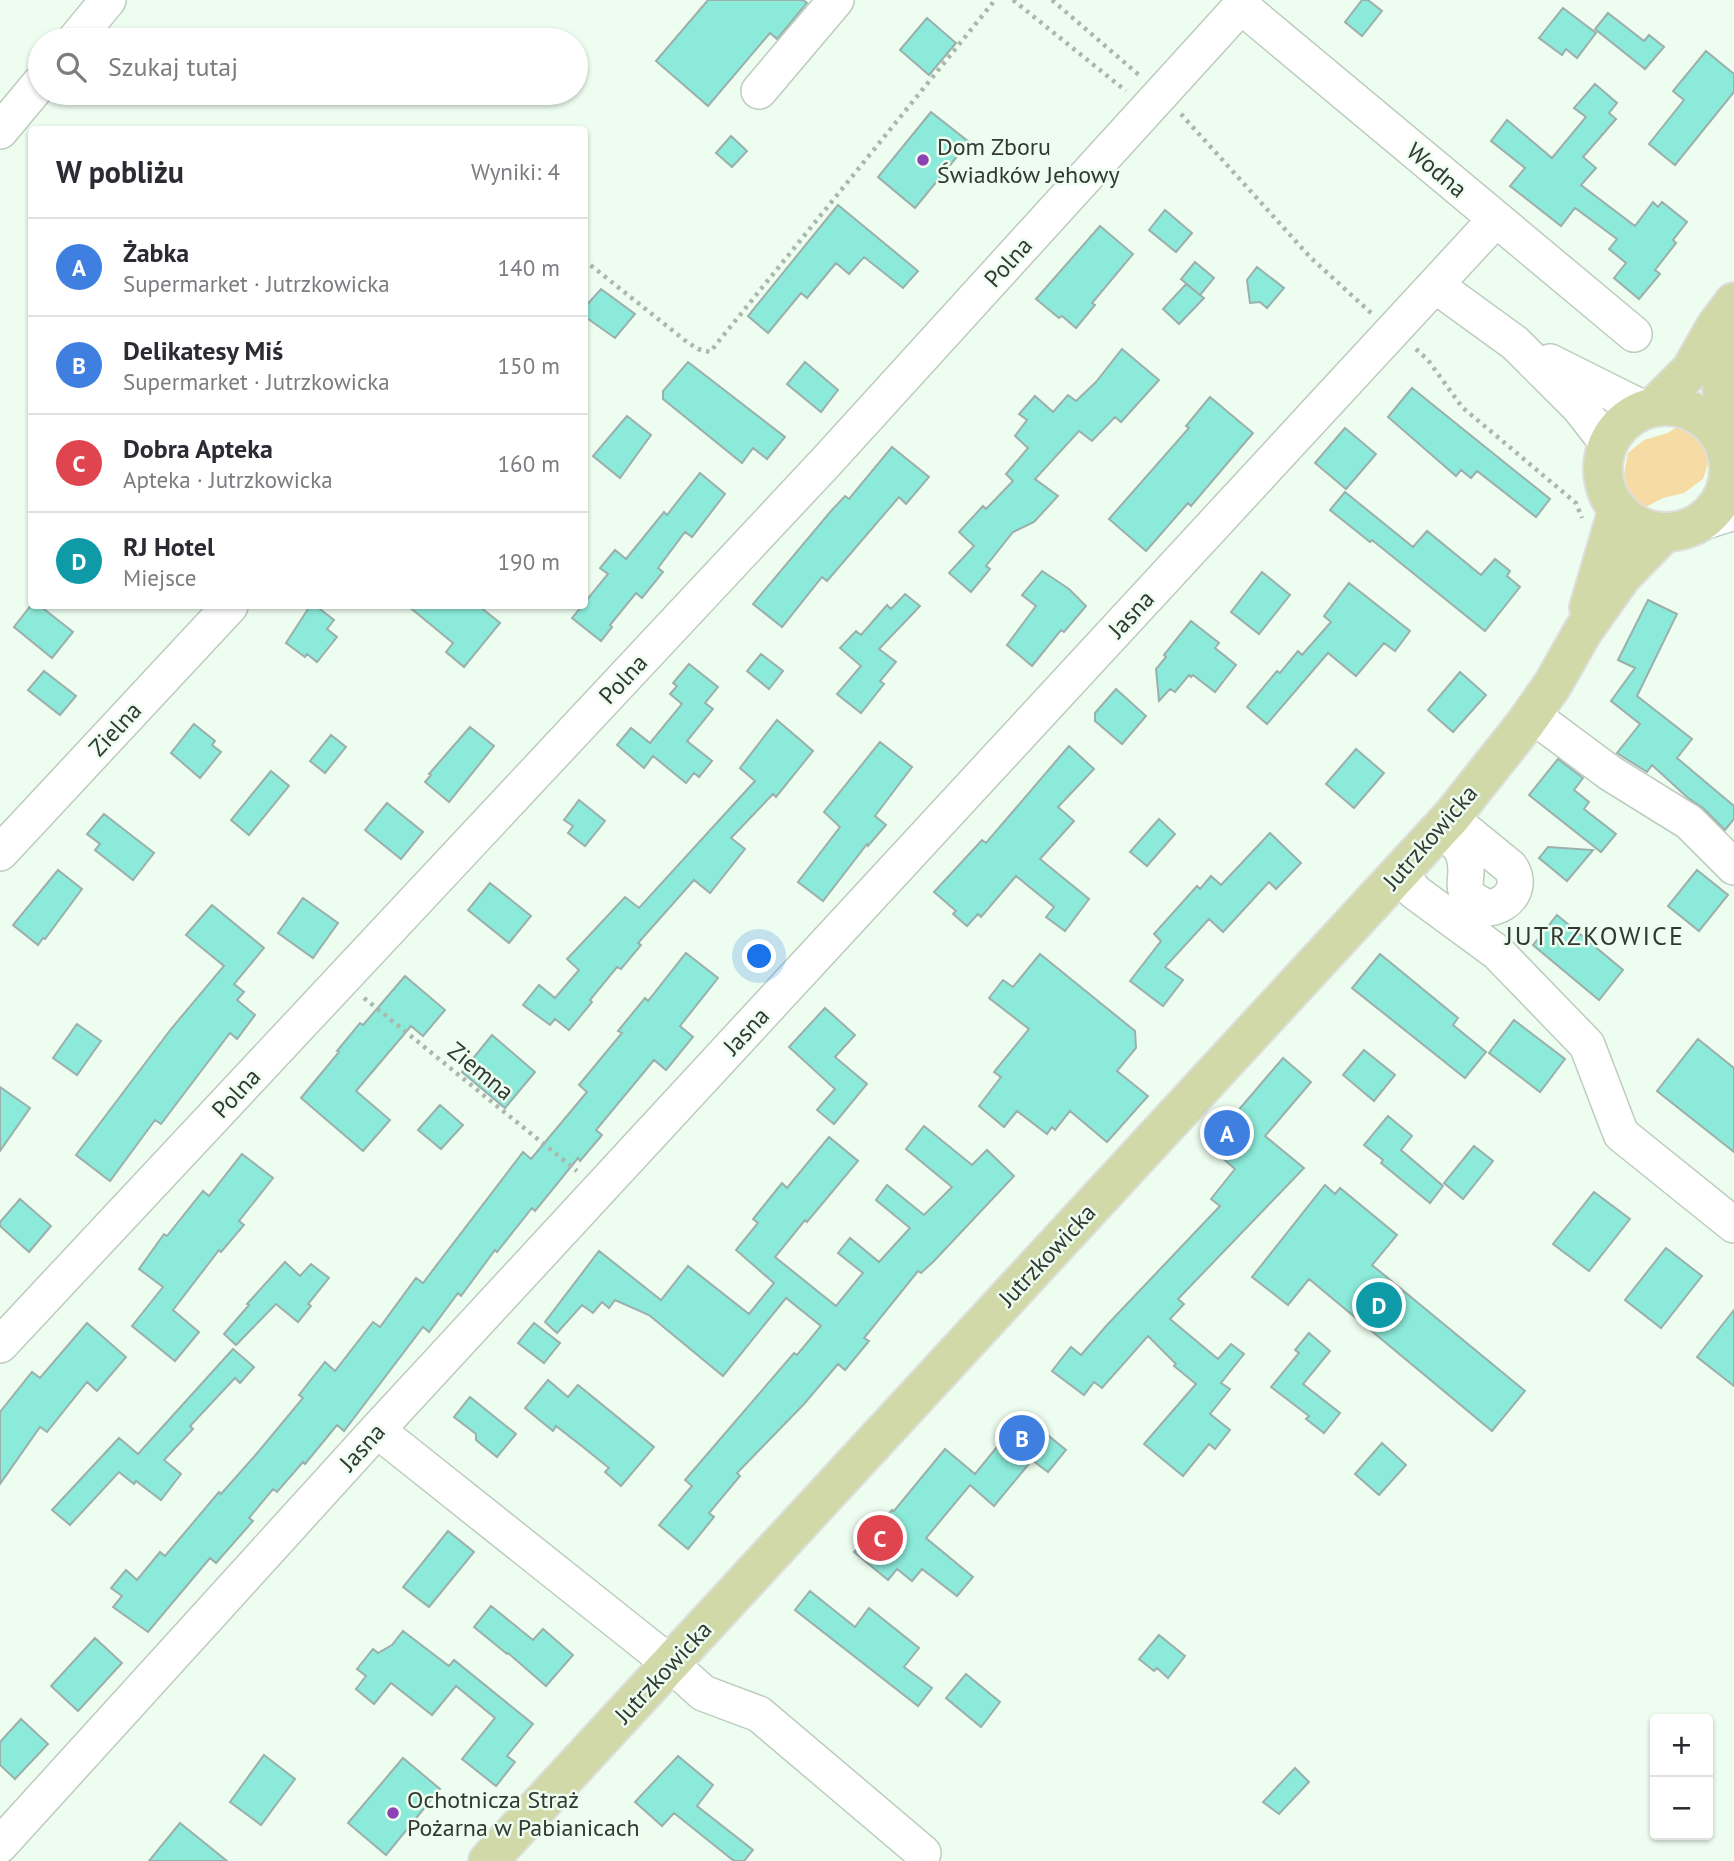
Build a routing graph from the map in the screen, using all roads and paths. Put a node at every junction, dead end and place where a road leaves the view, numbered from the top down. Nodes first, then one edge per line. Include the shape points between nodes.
1 (108, 0) edge
2 (836, 0) edge
3 (995, 0) edge
4 (1013, 0) edge
5 (1052, 0) edge
6 (1241, 6) joint
7 (85, 28) edge
8 (759, 92) dead end
9 (28, 97) edge
10 (1157, 100) junction
11 (0, 131) edge
12 (1496, 219) junction
13 (588, 263) edge
14 (1436, 285) junction
15 (1734, 302) edge
16 (1377, 317) dead end
17 (1634, 334) dead end
18 (1734, 337) edge
19 (1515, 343) junction
20 (1413, 347) dead end
21 (1649, 408) junction
22 (1608, 444) junction
23 (1728, 445) edge
24 (1576, 503) dead end
25 (1618, 509) junction
26 (1734, 512) edge
27 (1681, 528) junction
28 (227, 609) edge
29 (1583, 631) junction
30 (1532, 715) junction
31 (0, 853) edge
32 (1734, 867) edge
33 (1400, 873) junction
34 (341, 980) junction
35 (599, 1189) junction
36 (1734, 1225) edge
37 (0, 1345) edge
38 (377, 1430) junction
39 (671, 1664) junction
40 (0, 1845) edge
41 (923, 1853) dead end
42 (488, 1861) edge

1 - 7 street
2 - 8 street
3 - 13 path via 710,352 687,342
4 - 10 path
5 - 10 path
6 - 10 street, Polna
6 - 12 street, Wodna
9 - 11 street
10 - 16 path via 1310,257
10 - 34 street, Polna
12 - 14 street, Jasna
12 - 17 street, Wodna
14 - 19 street
14 - 35 street, Jasna
15 - 21 main road via 1691,370
18 - 23 main road via 1722,381
19 - 21 street via 1594,386
19 - 22 street via 1580,408
20 - 24 path via 1462,407
21 - 22 main road via 1616,429
21 - 23 main road via 1675,406 1694,412
22 - 25 main road via 1604,478
23 - 27 main road via 1729,478 1723,496 1713,512
25 - 27 main road via 1639,525
25 - 29 main road, Jutrzkowicka
26 - 27 street
27 - 29 main road, Jutrzkowicka via 1632,564
28 - 31 street, Zielna
29 - 30 main road, Jutrzkowicka
30 - 32 street via 1610,773 1689,822
30 - 33 main road, Jutrzkowicka
33 - 36 street via 1415,892 1498,953 1587,1045 1621,1133
33 - 39 main road, Jutrzkowicka
34 - 35 path, Ziemna
34 - 37 street, Polna
35 - 38 street, Jasna
38 - 39 street
38 - 40 street, Jasna
39 - 41 street via 703,1693 759,1714
39 - 42 main road, Jutrzkowicka

